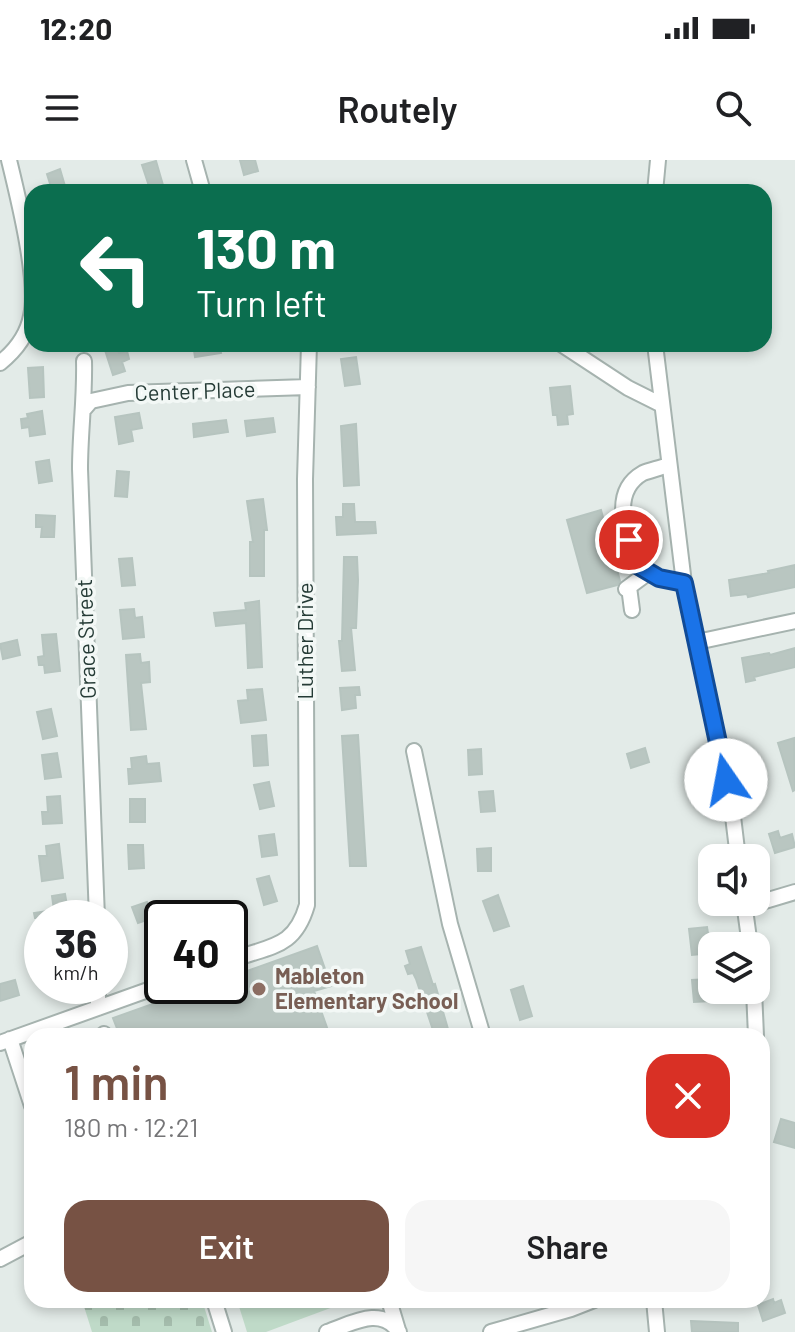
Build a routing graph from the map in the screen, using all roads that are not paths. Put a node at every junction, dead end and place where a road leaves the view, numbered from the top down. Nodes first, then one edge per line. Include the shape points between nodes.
1 (9, 160) edge
2 (194, 160) edge
3 (658, 160) edge
4 (201, 184) edge
5 (656, 184) edge
6 (24, 235) edge
7 (24, 335) edge
8 (309, 352) edge
9 (573, 352) edge
10 (656, 352) edge
11 (84, 361) dead end
12 (0, 363) edge
13 (308, 387) junction
14 (662, 405) junction
15 (85, 408) junction
16 (668, 465) junction
17 (649, 572) junction
18 (684, 583) junction
19 (632, 610) dead end
20 (795, 621) edge
21 (697, 642) junction
22 (414, 751) dead end
23 (736, 844) edge
24 (795, 892) edge
25 (770, 898) edge
26 (96, 900) edge
27 (248, 955) edge
28 (144, 991) edge
29 (98, 1004) edge
30 (755, 1004) edge
31 (98, 1008) junction
32 (42, 1028) edge
33 (481, 1028) edge
34 (756, 1028) edge
35 (24, 1034) edge
36 (5, 1041) edge
37 (24, 1087) edge
38 (24, 1246) edge
39 (0, 1259) edge
40 (216, 1308) edge
41 (391, 1308) edge
42 (560, 1308) edge
43 (655, 1308) edge
44 (398, 1331) edge
45 (224, 1332) edge
46 (327, 1332) edge
47 (491, 1332) edge
48 (657, 1332) edge

1 - 6 street
2 - 4 street
3 - 5 street
7 - 12 street
8 - 13 street, Luther Drive
9 - 14 street
10 - 14 street
11 - 15 street, Grace Street
13 - 15 street, Center Place via 128,393 91,401
13 - 27 street, Luther Drive via 307,905 294,935
14 - 16 street
15 - 26 street, Grace Street via 80,419 80,469
16 - 17 street via 642,474 627,489 621,516 637,565
16 - 18 street
17 - 18 street
17 - 19 street via 628,588
18 - 21 street
20 - 21 street
21 - 23 street
22 - 33 street via 450,924
24 - 25 street
28 - 31 street
29 - 31 street
30 - 34 street
31 - 32 street
35 - 36 street
36 - 37 street
38 - 39 street
40 - 45 street
41 - 44 street
42 - 47 street
43 - 48 street
44 - 46 street via 391,1321 377,1317

